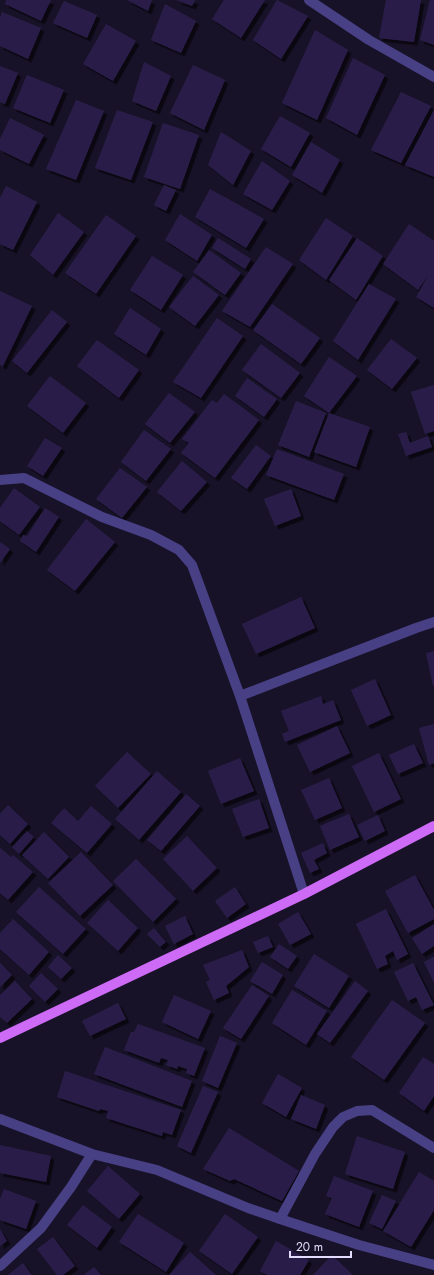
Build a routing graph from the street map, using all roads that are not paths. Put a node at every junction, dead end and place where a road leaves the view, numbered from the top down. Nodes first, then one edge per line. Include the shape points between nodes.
1 (309, 0) edge
2 (434, 77) edge
3 (0, 480) edge
4 (434, 622) edge
5 (240, 696) junction
6 (434, 826) edge
7 (304, 894) junction
8 (0, 1038) edge
9 (0, 1119) edge
10 (434, 1148) edge
11 (92, 1154) junction
12 (280, 1219) junction
13 (433, 1263) edge
14 (0, 1266) edge

1 - 2 street via 369,40
3 - 5 street via 24,478 102,517 152,535 179,550 192,565
4 - 5 street
5 - 7 street
6 - 7 main road
7 - 8 main road
9 - 11 street
10 - 12 street via 372,1110 343,1117 333,1127 316,1154
11 - 12 street via 157,1170
11 - 14 street via 41,1228
12 - 13 street via 359,1245

